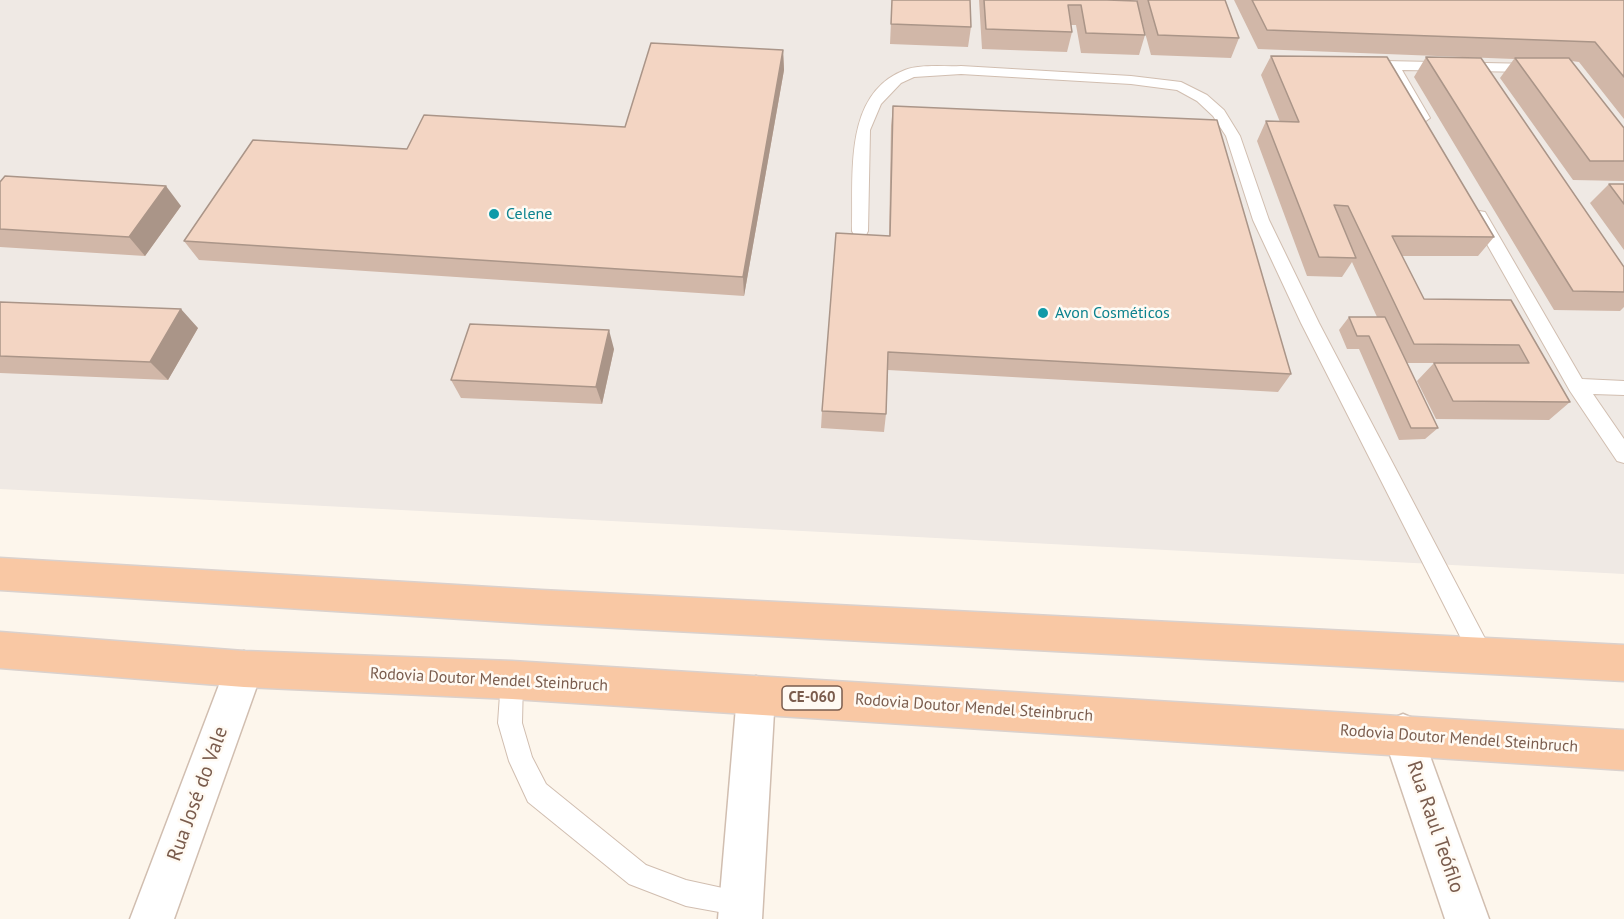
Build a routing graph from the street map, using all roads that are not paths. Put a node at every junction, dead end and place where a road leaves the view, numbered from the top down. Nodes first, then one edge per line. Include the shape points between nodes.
1 (1370, 65) edge
2 (1393, 66) junction
3 (1544, 68) edge
4 (1431, 133) edge
5 (1471, 203) edge
6 (860, 231) dead end
7 (1577, 386) junction
8 (1624, 388) edge
9 (1624, 455) edge
10 (0, 574) edge
11 (0, 650) edge
12 (1482, 656) junction
13 (1624, 663) edge
14 (244, 669) junction
15 (512, 680) junction
16 (756, 695) junction
17 (1403, 734) junction
18 (1624, 750) edge
19 (741, 911) edge
20 (152, 919) edge
21 (1467, 919) edge

1 - 2 lane
2 - 3 lane
2 - 4 lane
5 - 7 lane
6 - 12 lane via 863,130 874,102 896,80 910,73 961,70 1131,80 1181,86 1202,98 1219,113 1233,136 1261,220 1310,323
7 - 8 lane
7 - 9 lane
10 - 12 highway via 541,607
11 - 14 highway, Rodovia Doutor Mendel Steinbruch / CE-060
12 - 13 highway
14 - 15 highway, Rodovia Doutor Mendel Steinbruch / CE-060
14 - 20 street, Rua José do Vale
15 - 16 highway, Rodovia Doutor Mendel Steinbruch / CE-060
15 - 19 lane via 510,723 521,761 537,793 638,875
16 - 17 highway, Rodovia Doutor Mendel Steinbruch / CE-060
16 - 19 street
17 - 18 highway, Rodovia Doutor Mendel Steinbruch / CE-060
17 - 21 street, Rua Raul Teófilo

